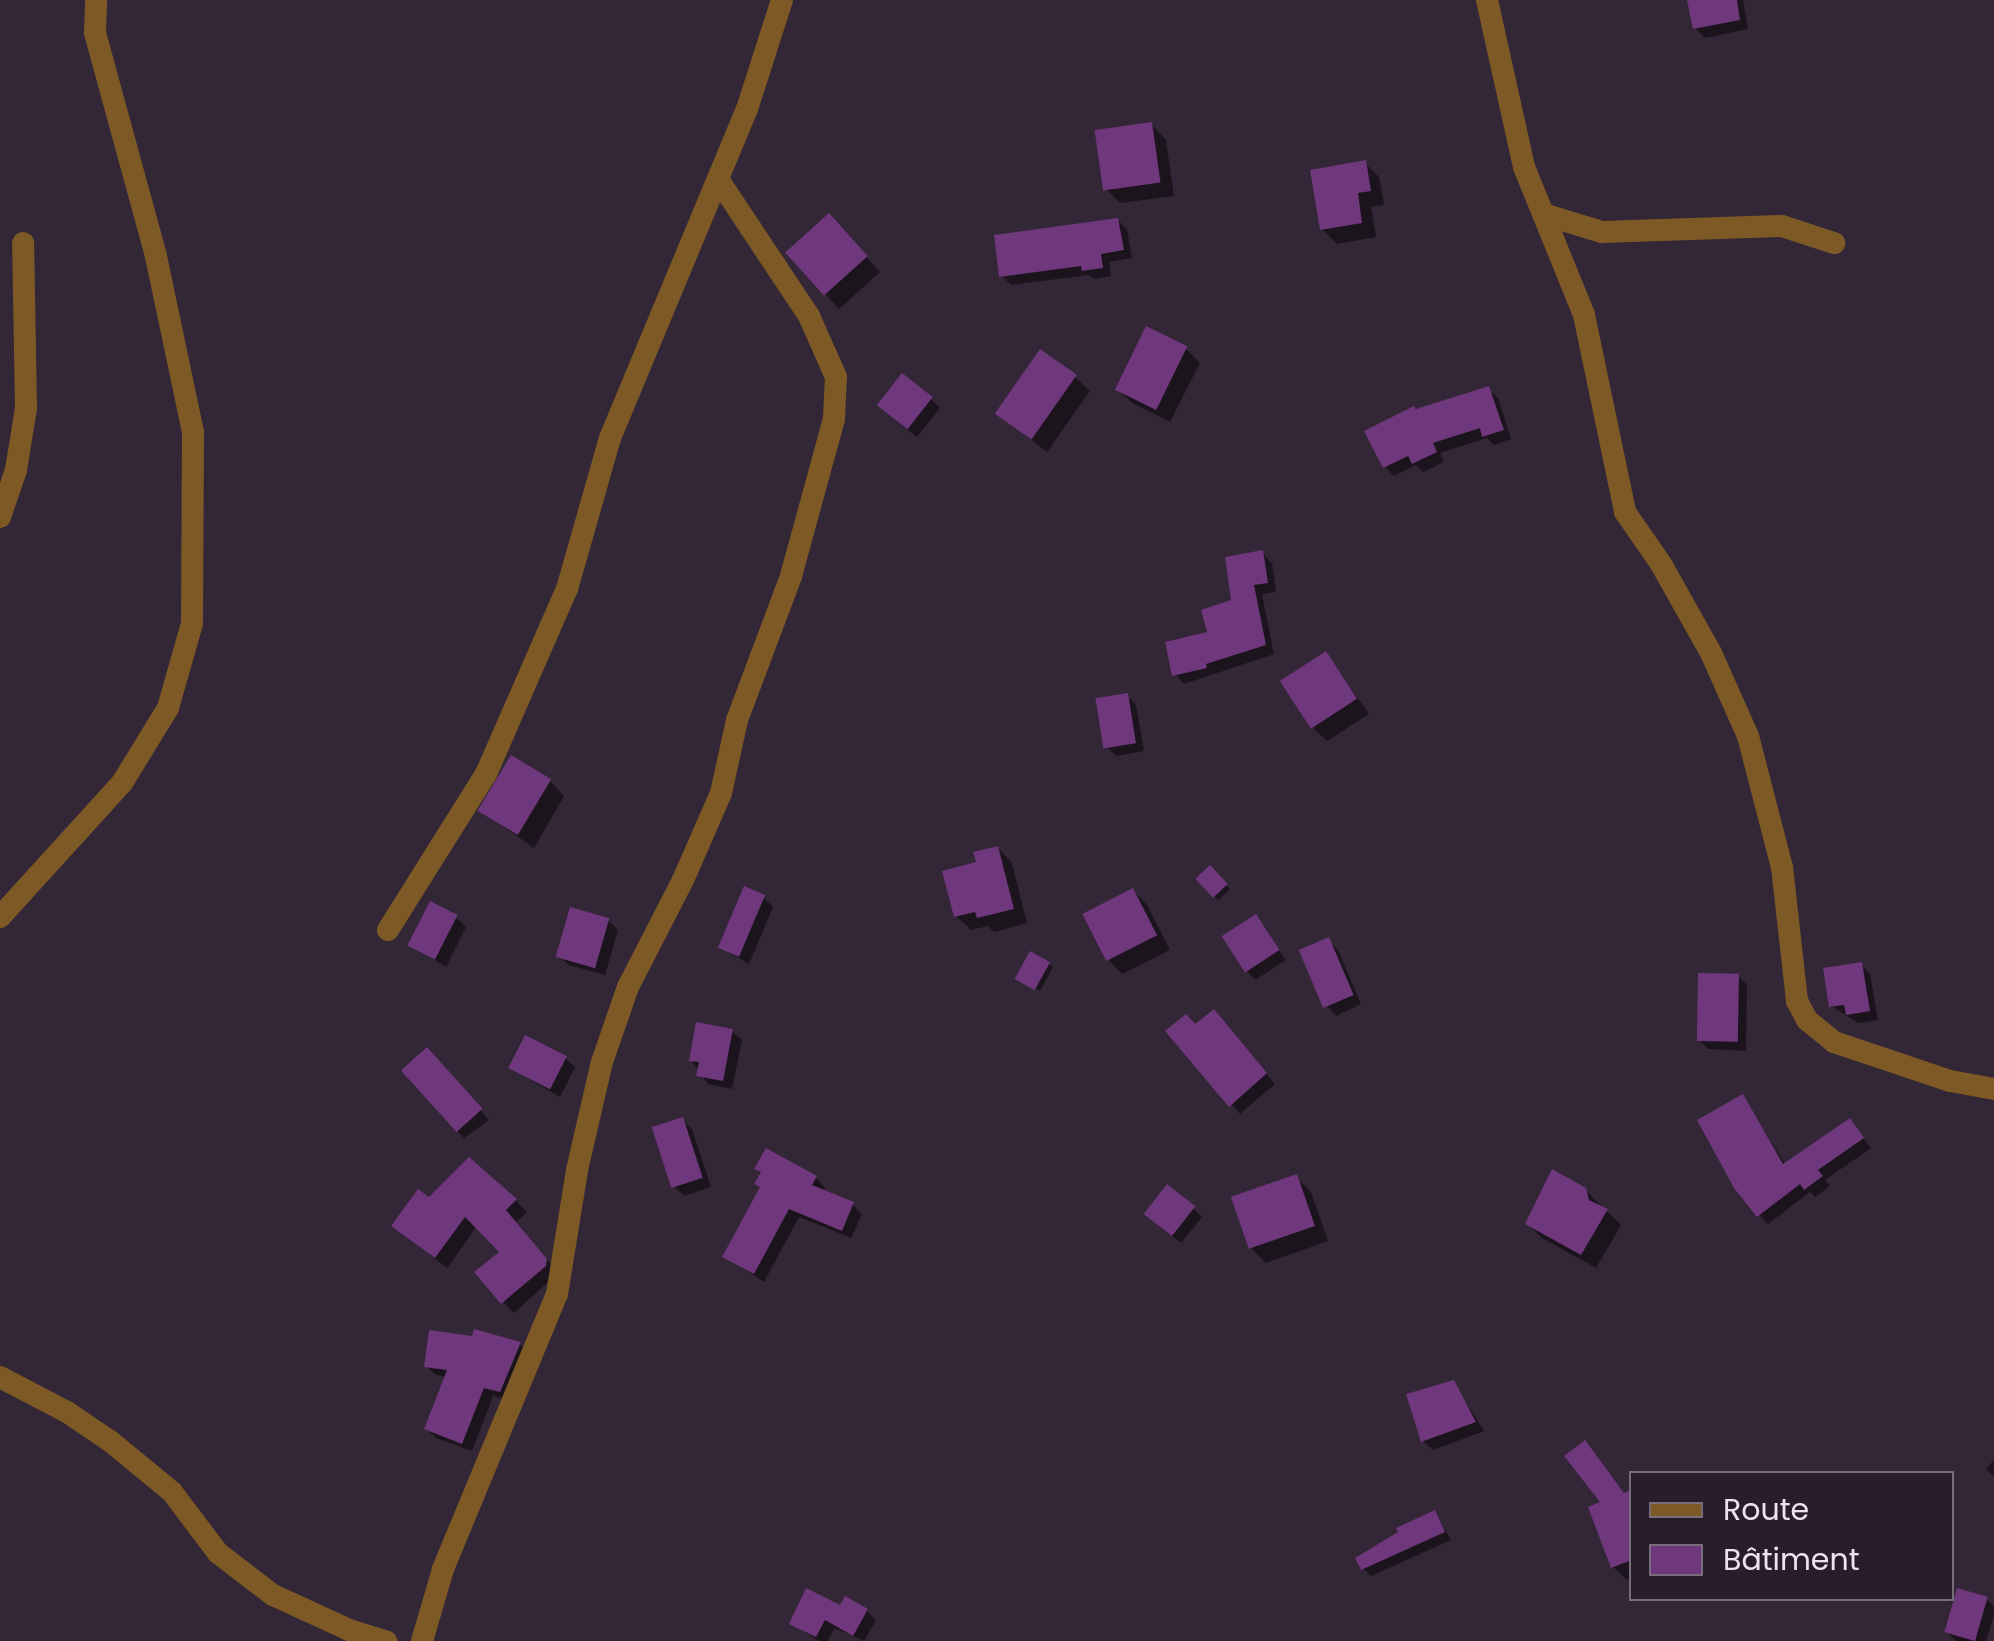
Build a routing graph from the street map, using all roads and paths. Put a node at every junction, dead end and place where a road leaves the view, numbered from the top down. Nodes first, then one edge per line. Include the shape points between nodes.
1 (96, 0) edge
2 (782, 0) edge
3 (1487, 0) edge
4 (718, 179) junction
5 (1544, 214) junction
6 (23, 243) dead end
7 (1834, 243) dead end
8 (0, 517) edge
9 (0, 918) edge
10 (388, 930) dead end
11 (1994, 1089) edge
12 (0, 1377) edge
13 (386, 1641) edge
14 (422, 1641) edge

1 - 9 street via 95,33 156,256 192,432 192,624 168,708 122,783
2 - 4 street
3 - 5 street via 1524,167
4 - 10 street via 610,438 567,589 501,740
4 - 14 street via 809,316 836,378 834,418 720,793 628,987 602,1062 557,1294 442,1569
5 - 7 street via 1602,232 1782,226
5 - 11 street via 1584,314 1625,512 1711,653 1748,736 1782,867 1797,1001 1834,1042
6 - 8 street via 26,408
12 - 13 street via 110,1441 172,1492 218,1553 273,1595

